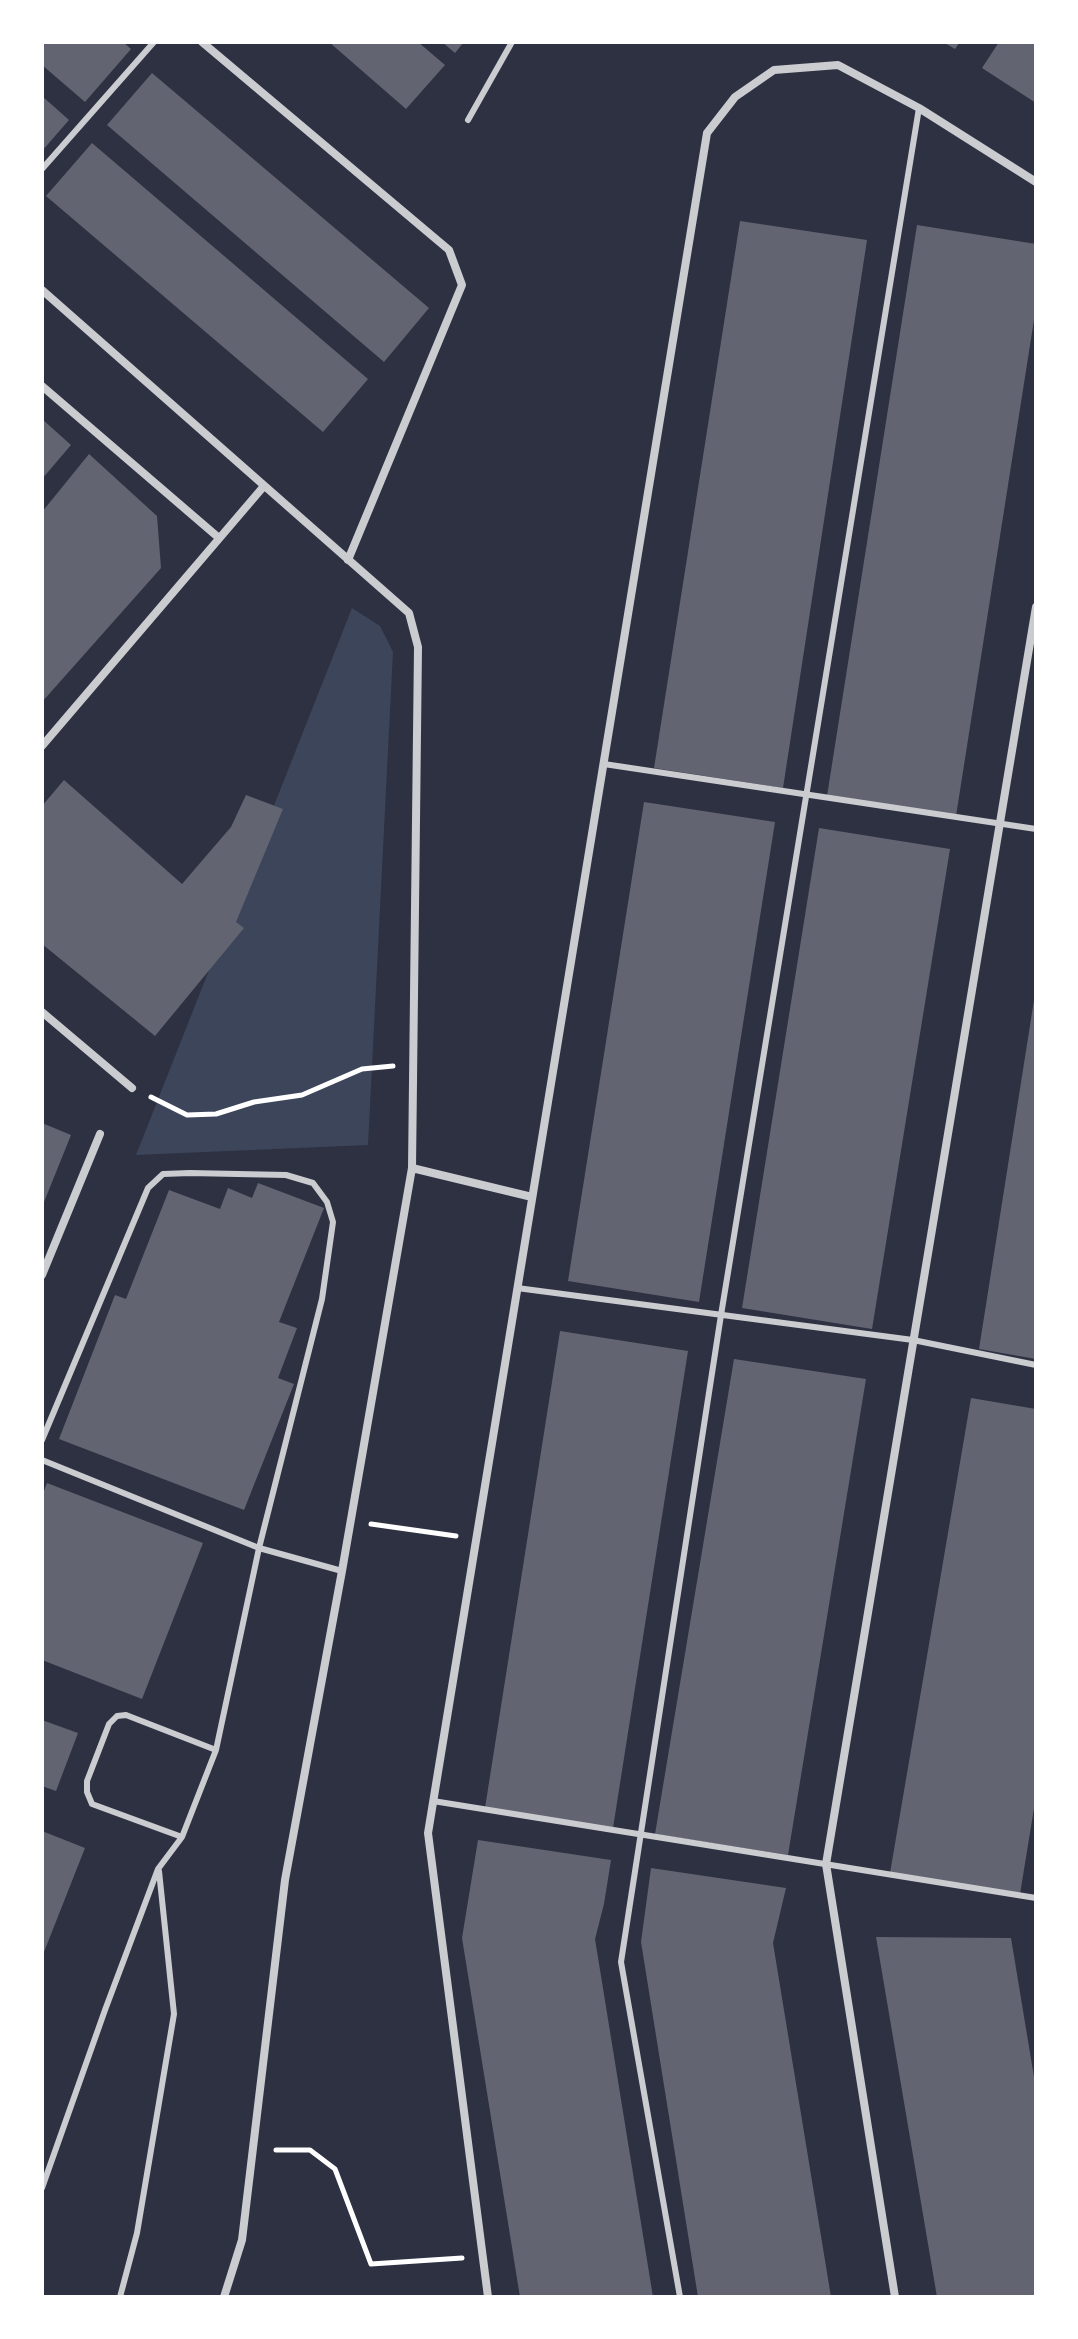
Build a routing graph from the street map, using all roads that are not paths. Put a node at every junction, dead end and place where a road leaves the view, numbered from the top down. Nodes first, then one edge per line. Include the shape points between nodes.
1 (154, 42) edge
2 (202, 42) edge
3 (512, 42) edge
4 (919, 108) junction
5 (468, 120) dead end
6 (42, 169) edge
7 (1036, 182) edge
8 (42, 290) edge
9 (42, 386) edge
10 (264, 486) junction
11 (219, 538) junction
12 (348, 560) junction
13 (1036, 607) edge
14 (42, 746) edge
15 (604, 764) junction
16 (807, 794) junction
17 (1000, 822) junction
18 (1036, 829) edge
19 (42, 1012) edge
20 (132, 1088) road end
21 (100, 1134) dead end
22 (412, 1168) junction
23 (532, 1197) junction
24 (42, 1275) edge
25 (517, 1288) junction
26 (721, 1315) junction
27 (913, 1340) junction
28 (1036, 1365) edge
29 (42, 1440) edge
30 (42, 1460) edge
31 (259, 1548) junction
32 (342, 1571) junction
33 (216, 1750) junction
34 (433, 1801) junction
35 (639, 1834) junction
36 (182, 1837) junction
37 (826, 1864) junction
38 (158, 1869) junction
39 (1036, 1898) edge
40 (42, 2188) edge
41 (120, 2297) edge
42 (224, 2297) edge
43 (488, 2297) edge
44 (680, 2297) edge
45 (895, 2297) edge

1 - 6 lane
2 - 12 street via 449,250 462,285
3 - 5 lane
4 - 7 street
4 - 15 street via 838,65 774,70 735,97 707,133
4 - 16 lane
8 - 10 street
9 - 11 street
10 - 11 street
10 - 12 street
11 - 14 street
12 - 22 street via 409,613 418,647
13 - 17 street
15 - 16 lane
15 - 23 street
16 - 17 lane
16 - 26 lane
17 - 18 lane
17 - 27 street
19 - 20 street
21 - 24 street
22 - 23 street
22 - 32 street
23 - 25 street
25 - 26 lane
25 - 34 street
26 - 27 lane
26 - 35 lane
27 - 28 lane
27 - 37 street
29 - 31 lane via 148,1188 163,1174 286,1175 313,1183 333,1222 322,1299
30 - 31 lane
31 - 32 lane
31 - 33 lane
32 - 42 street via 285,1880 242,2240
33 - 36 lane
33 - 36 lane via 126,1715 109,1724 87,1781 92,1804
34 - 35 lane
34 - 43 street via 428,1833
35 - 37 lane
35 - 44 lane via 621,1962
36 - 38 lane
37 - 39 lane
37 - 45 street
38 - 40 lane
38 - 41 lane via 174,2014 137,2233

